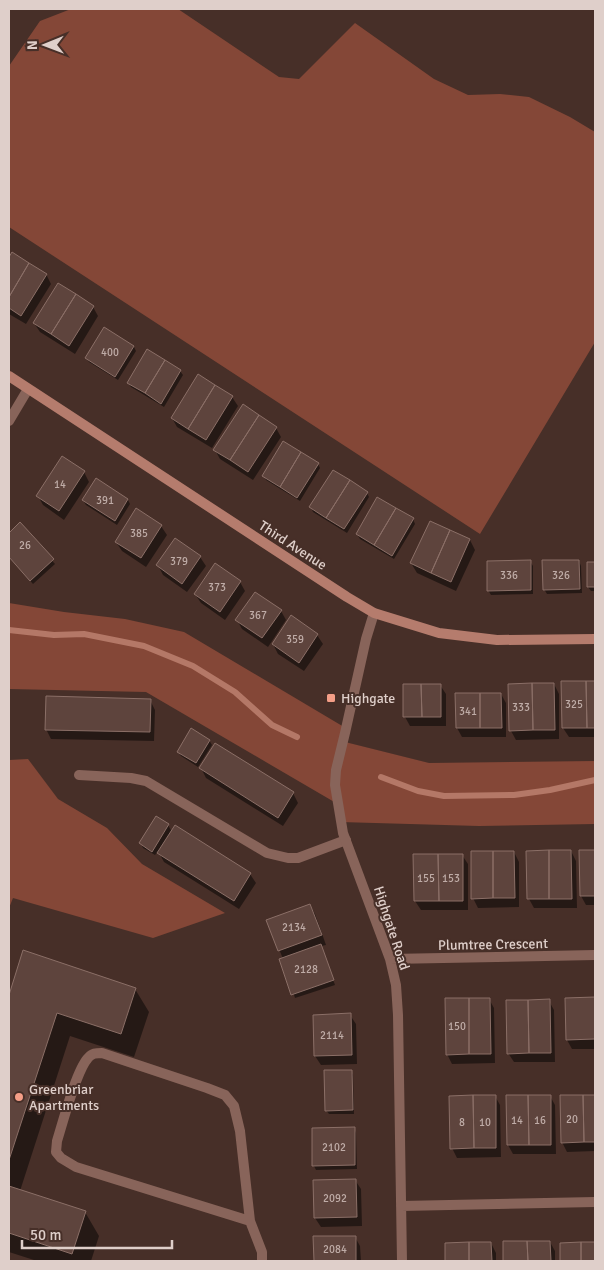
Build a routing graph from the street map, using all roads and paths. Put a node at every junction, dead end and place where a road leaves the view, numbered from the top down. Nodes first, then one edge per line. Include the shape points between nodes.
1 (9, 376) edge
2 (28, 389) junction
3 (9, 421) edge
4 (374, 613) junction
5 (595, 639) edge
6 (79, 775) dead end
7 (346, 840) junction
8 (595, 955) edge
9 (390, 959) junction
10 (595, 1202) edge
11 (402, 1206) junction
12 (250, 1221) junction
13 (262, 1261) edge
14 (402, 1261) edge

1 - 2 street, Third Avenue
2 - 3 street
2 - 4 street, Third Avenue
4 - 5 street, Third Avenue via 439,633 468,638
4 - 7 street, Highgate Road via 336,770 335,785
6 - 7 street via 146,781 267,852 288,858 298,858
7 - 9 street, Highgate Road
8 - 9 street, Plumtree Crescent
9 - 11 street, Highgate Road via 398,1015
10 - 11 street
11 - 14 street, Highgate Road
12 - 12 street via 240,1131 230,1100 207,1088 102,1053 94,1053 88,1058 57,1141 56,1152 61,1158 76,1167
12 - 13 street via 262,1252

